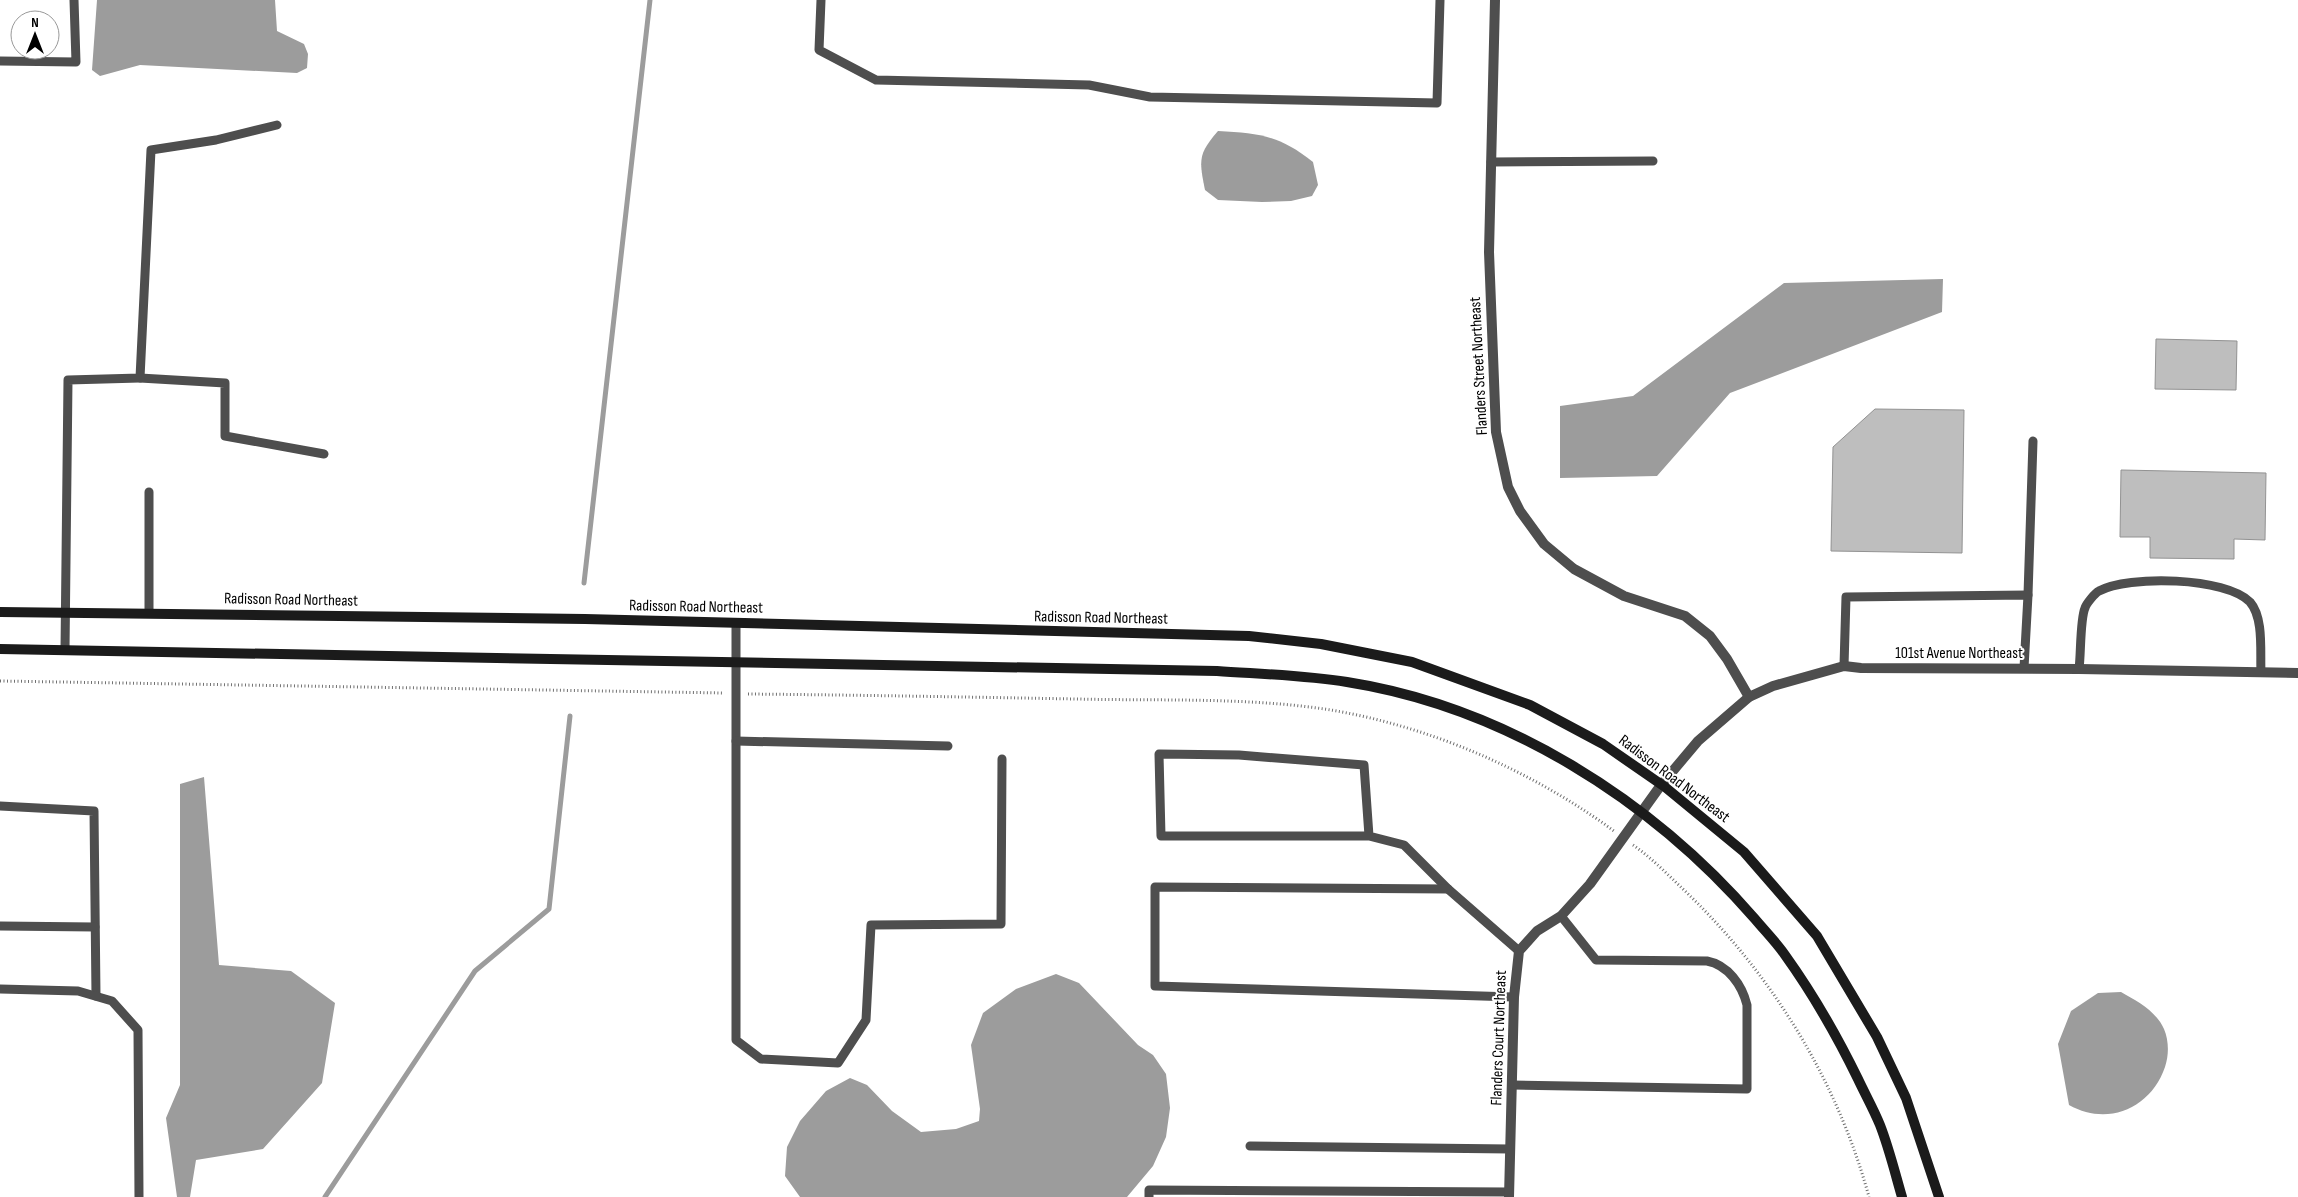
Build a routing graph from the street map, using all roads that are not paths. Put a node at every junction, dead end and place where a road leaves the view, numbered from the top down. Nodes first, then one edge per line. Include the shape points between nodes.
1 (74, 0) edge
2 (821, 0) edge
3 (1440, 0) edge
4 (1495, 0) edge
5 (0, 61) edge
6 (277, 125) dead end
7 (1653, 161) dead end
8 (1491, 162) junction
9 (140, 378) junction
10 (2033, 441) dead end
11 (324, 454) dead end
12 (149, 492) dead end
13 (2028, 595) junction
14 (0, 612) edge
15 (64, 613) junction
16 (149, 613) junction
17 (736, 623) junction
18 (0, 649) edge
19 (65, 650) junction
20 (736, 663) junction
21 (1844, 666) junction
22 (2024, 668) junction
23 (2079, 669) junction
24 (2261, 672) junction
25 (2298, 673) edge
26 (1749, 697) junction
27 (736, 741) junction
28 (948, 746) dead end
29 (1002, 759) dead end
30 (1662, 784) junction
31 (0, 806) edge
32 (1641, 813) junction
33 (1369, 836) junction
34 (1448, 889) junction
35 (1562, 916) junction
36 (0, 926) edge
37 (95, 927) junction
38 (1519, 951) junction
39 (0, 989) edge
40 (96, 996) junction
41 (1514, 997) junction
42 (1512, 1086) junction
43 (1250, 1146) dead end
44 (1510, 1149) junction
45 (1509, 1194) edge
46 (139, 1197) edge
47 (1149, 1197) edge
48 (1902, 1197) edge
49 (1939, 1197) edge

1 - 5 lane via 76,62
2 - 3 lane via 819,50 876,80 1089,85 1150,97 1437,104
4 - 8 street, Flanders Street Northeast
6 - 9 lane via 216,140 151,150
7 - 8 lane
8 - 26 street, Flanders Street Northeast via 1489,252 1496,432 1508,488 1544,544 1574,569 1624,596 1685,616 1710,636
9 - 11 lane via 226,383 225,436
9 - 15 lane via 68,380
10 - 13 lane
12 - 16 lane
13 - 21 lane via 1846,597
13 - 22 lane
14 - 15 main road, Radisson Road Northeast
15 - 16 main road, Radisson Road Northeast
15 - 19 lane
16 - 17 main road, Radisson Road Northeast
17 - 20 lane
17 - 30 main road, Radisson Road Northeast via 1249,636 1320,644 1412,662 1530,705 1603,744
18 - 19 main road
19 - 20 main road
20 - 27 lane
20 - 32 main road via 1217,671 1348,682 1462,714 1522,738 1578,768
21 - 22 street, 101st Avenue Northeast
21 - 26 street, 101st Avenue Northeast via 1773,686
22 - 23 street, 101st Avenue Northeast
23 - 24 street, 101st Avenue Northeast
23 - 24 lane via 2085,608 2099,591 2126,584 2174,580 2209,584 2236,592 2250,603 2258,617
24 - 25 street, 101st Avenue Northeast
26 - 30 street, 101st Avenue Northeast via 1698,741
27 - 28 lane
27 - 29 lane via 736,1040 761,1059 838,1063 866,1020 871,925 1001,924
30 - 32 street, Flanders Court Northeast
30 - 49 main road, Radisson Road Northeast via 1744,852 1817,936 1877,1037 1906,1098
31 - 37 lane via 94,811
32 - 35 street, Flanders Court Northeast via 1590,884
32 - 48 main road via 1685,847 1723,883 1784,954 1835,1032 1876,1117
33 - 33 lane via 1364,765 1239,755 1159,754 1161,836
33 - 34 lane via 1404,845
34 - 38 lane
34 - 41 lane via 1155,887 1155,986
35 - 38 street, Flanders Court Northeast via 1537,931
35 - 42 lane via 1596,960 1707,961 1726,969 1744,993 1747,1005 1747,1089
36 - 37 lane
37 - 40 lane
38 - 41 street, Flanders Court Northeast
39 - 40 lane via 78,990
40 - 46 lane via 112,1001 138,1030
41 - 42 street, Flanders Court Northeast
42 - 44 street, Flanders Court Northeast
43 - 44 lane
44 - 45 street, Flanders Court Northeast
45 - 47 lane via 1149,1190

